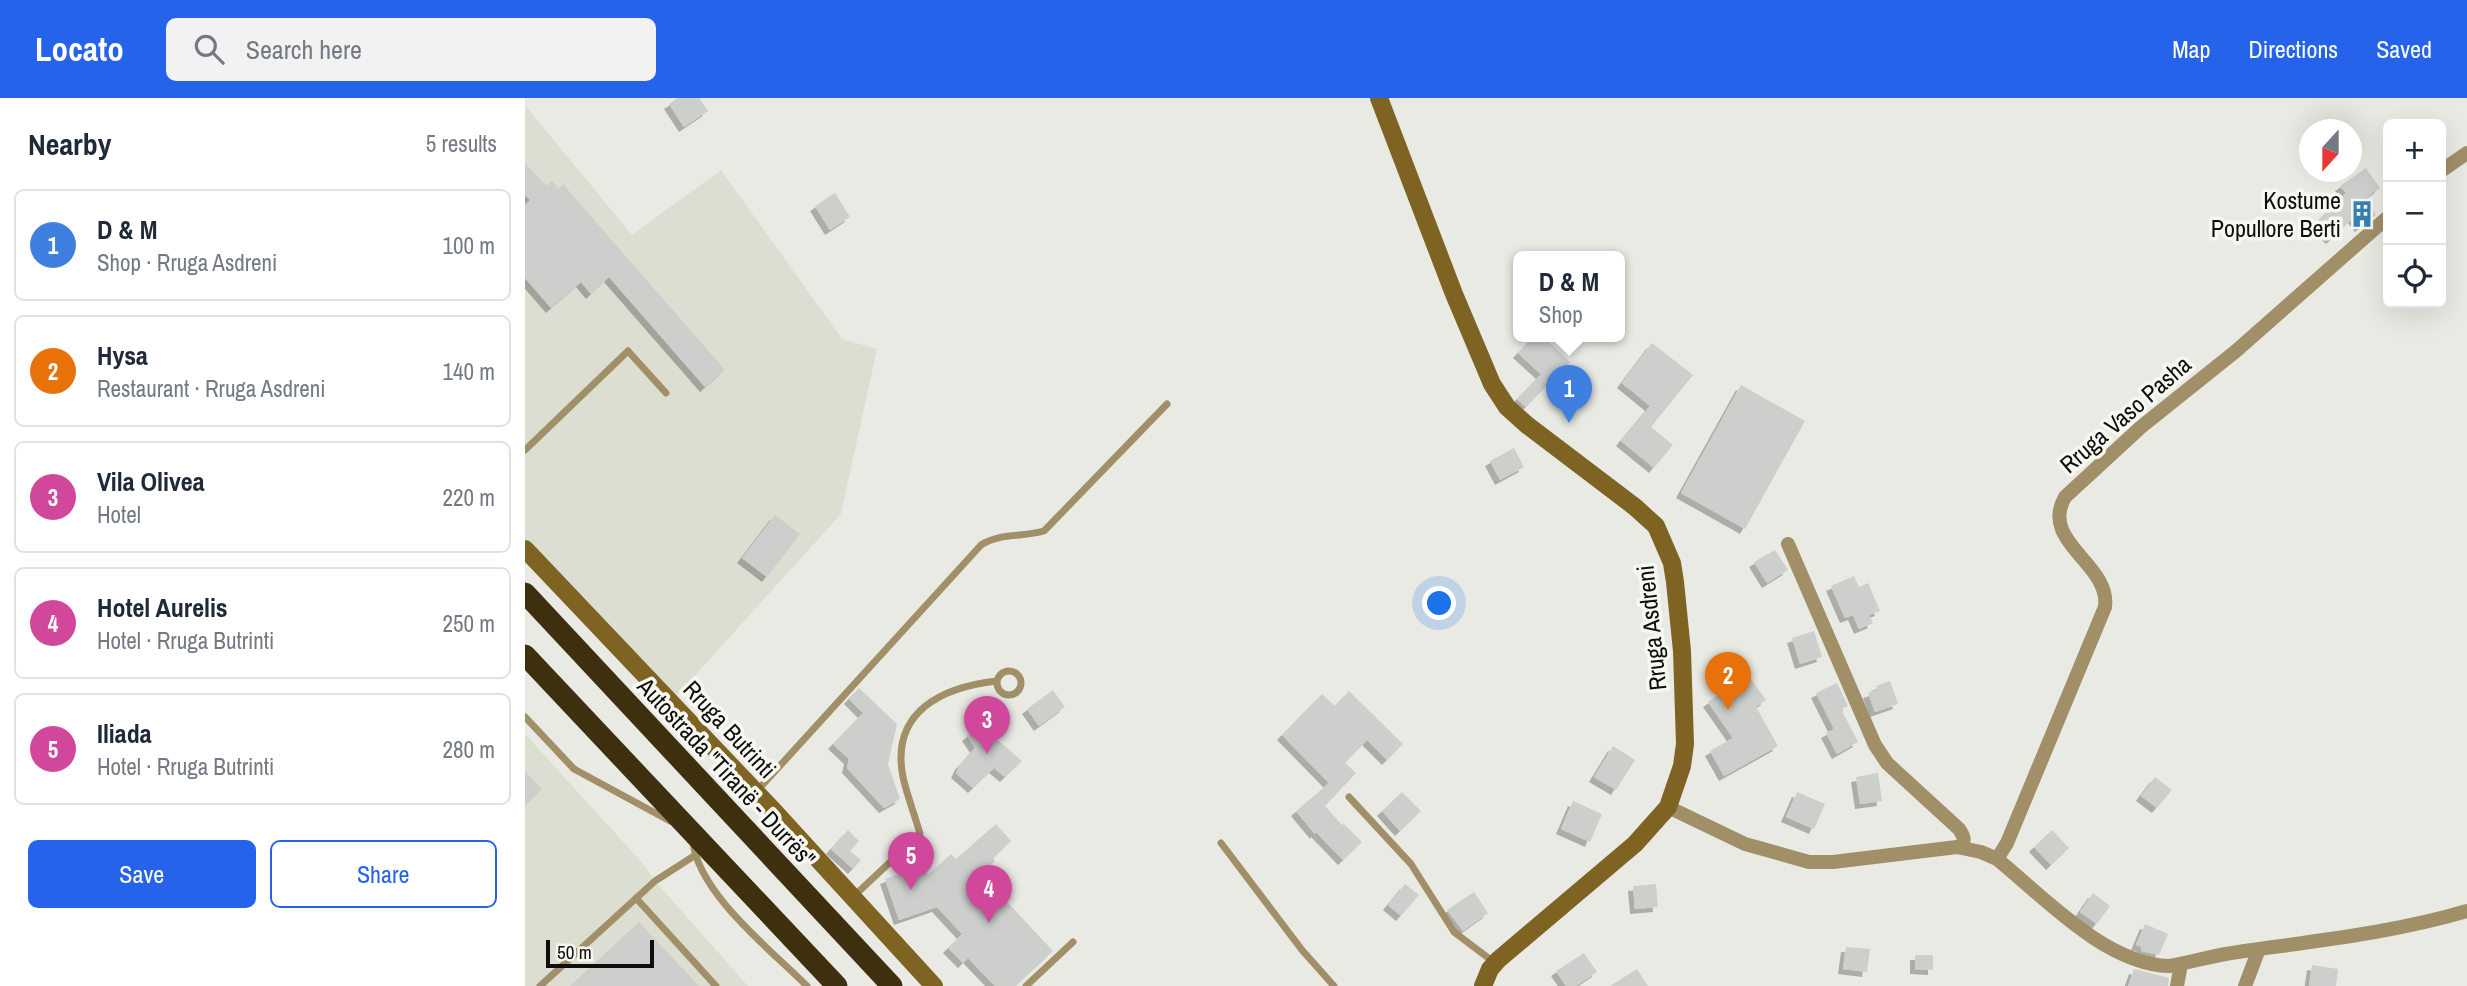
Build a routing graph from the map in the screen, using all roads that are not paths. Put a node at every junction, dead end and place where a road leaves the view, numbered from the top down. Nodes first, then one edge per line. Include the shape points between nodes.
1 (1379, 98) edge
2 (2467, 153) edge
3 (2446, 168) edge
4 (2383, 221) edge
5 (666, 393) dead end
6 (1167, 404) dead end
7 (525, 450) edge
8 (1788, 544) dead end
9 (525, 549) edge
10 (525, 593) edge
11 (525, 655) edge
12 (997, 681) dead end
13 (525, 717) edge
14 (756, 792) junction
15 (1349, 797) dead end
16 (1668, 807) junction
17 (692, 832) junction
18 (1221, 843) dead end
19 (1961, 847) junction
20 (694, 856) junction
21 (1997, 859) junction
22 (852, 897) junction
23 (636, 898) junction
24 (2467, 911) edge
25 (1073, 942) dead end
26 (2259, 949) junction
27 (1495, 963) junction
28 (2181, 964) junction
29 (540, 986) edge
30 (716, 986) edge
31 (807, 986) edge
32 (837, 986) edge
33 (892, 986) edge
34 (934, 986) edge
35 (1026, 986) edge
36 (1334, 986) edge
37 (1483, 986) edge
38 (2177, 986) edge
39 (2245, 986) edge

1 - 16 street, Rruga Asdreni via 1492,384 1507,407 1635,507 1656,526 1664,541 1680,617 1685,715 1682,766
2 - 3 street
4 - 21 street, Rruga Vaso Pasha via 2065,497 2059,508 2061,527 2105,590 2105,607
5 - 7 lane via 628,351
6 - 14 lane via 1044,531 999,537 981,545
8 - 19 street via 1875,745 1887,763 1959,829
9 - 14 street, Rruga Butrinti
10 - 33 highway, Autostrada "Tiranë - Durrës"
11 - 17 highway
12 - 22 lane via 968,684 930,701 911,719 903,744 902,775 921,834
13 - 17 lane via 574,769
14 - 22 street, Rruga Butrinti
15 - 27 lane via 1411,864 1454,932
16 - 19 street via 1745,844 1809,862
16 - 27 street, Rruga Asdreni via 1635,844
17 - 20 lane
17 - 32 highway
18 - 36 lane
19 - 21 street
20 - 23 lane
20 - 31 lane via 723,902
21 - 28 street via 2105,945 2158,966
22 - 34 street, Rruga Butrinti
23 - 29 lane
23 - 30 lane
24 - 26 street via 2347,937
25 - 35 lane
26 - 28 street
26 - 39 street
27 - 37 street, Rruga Asdreni
28 - 38 street

